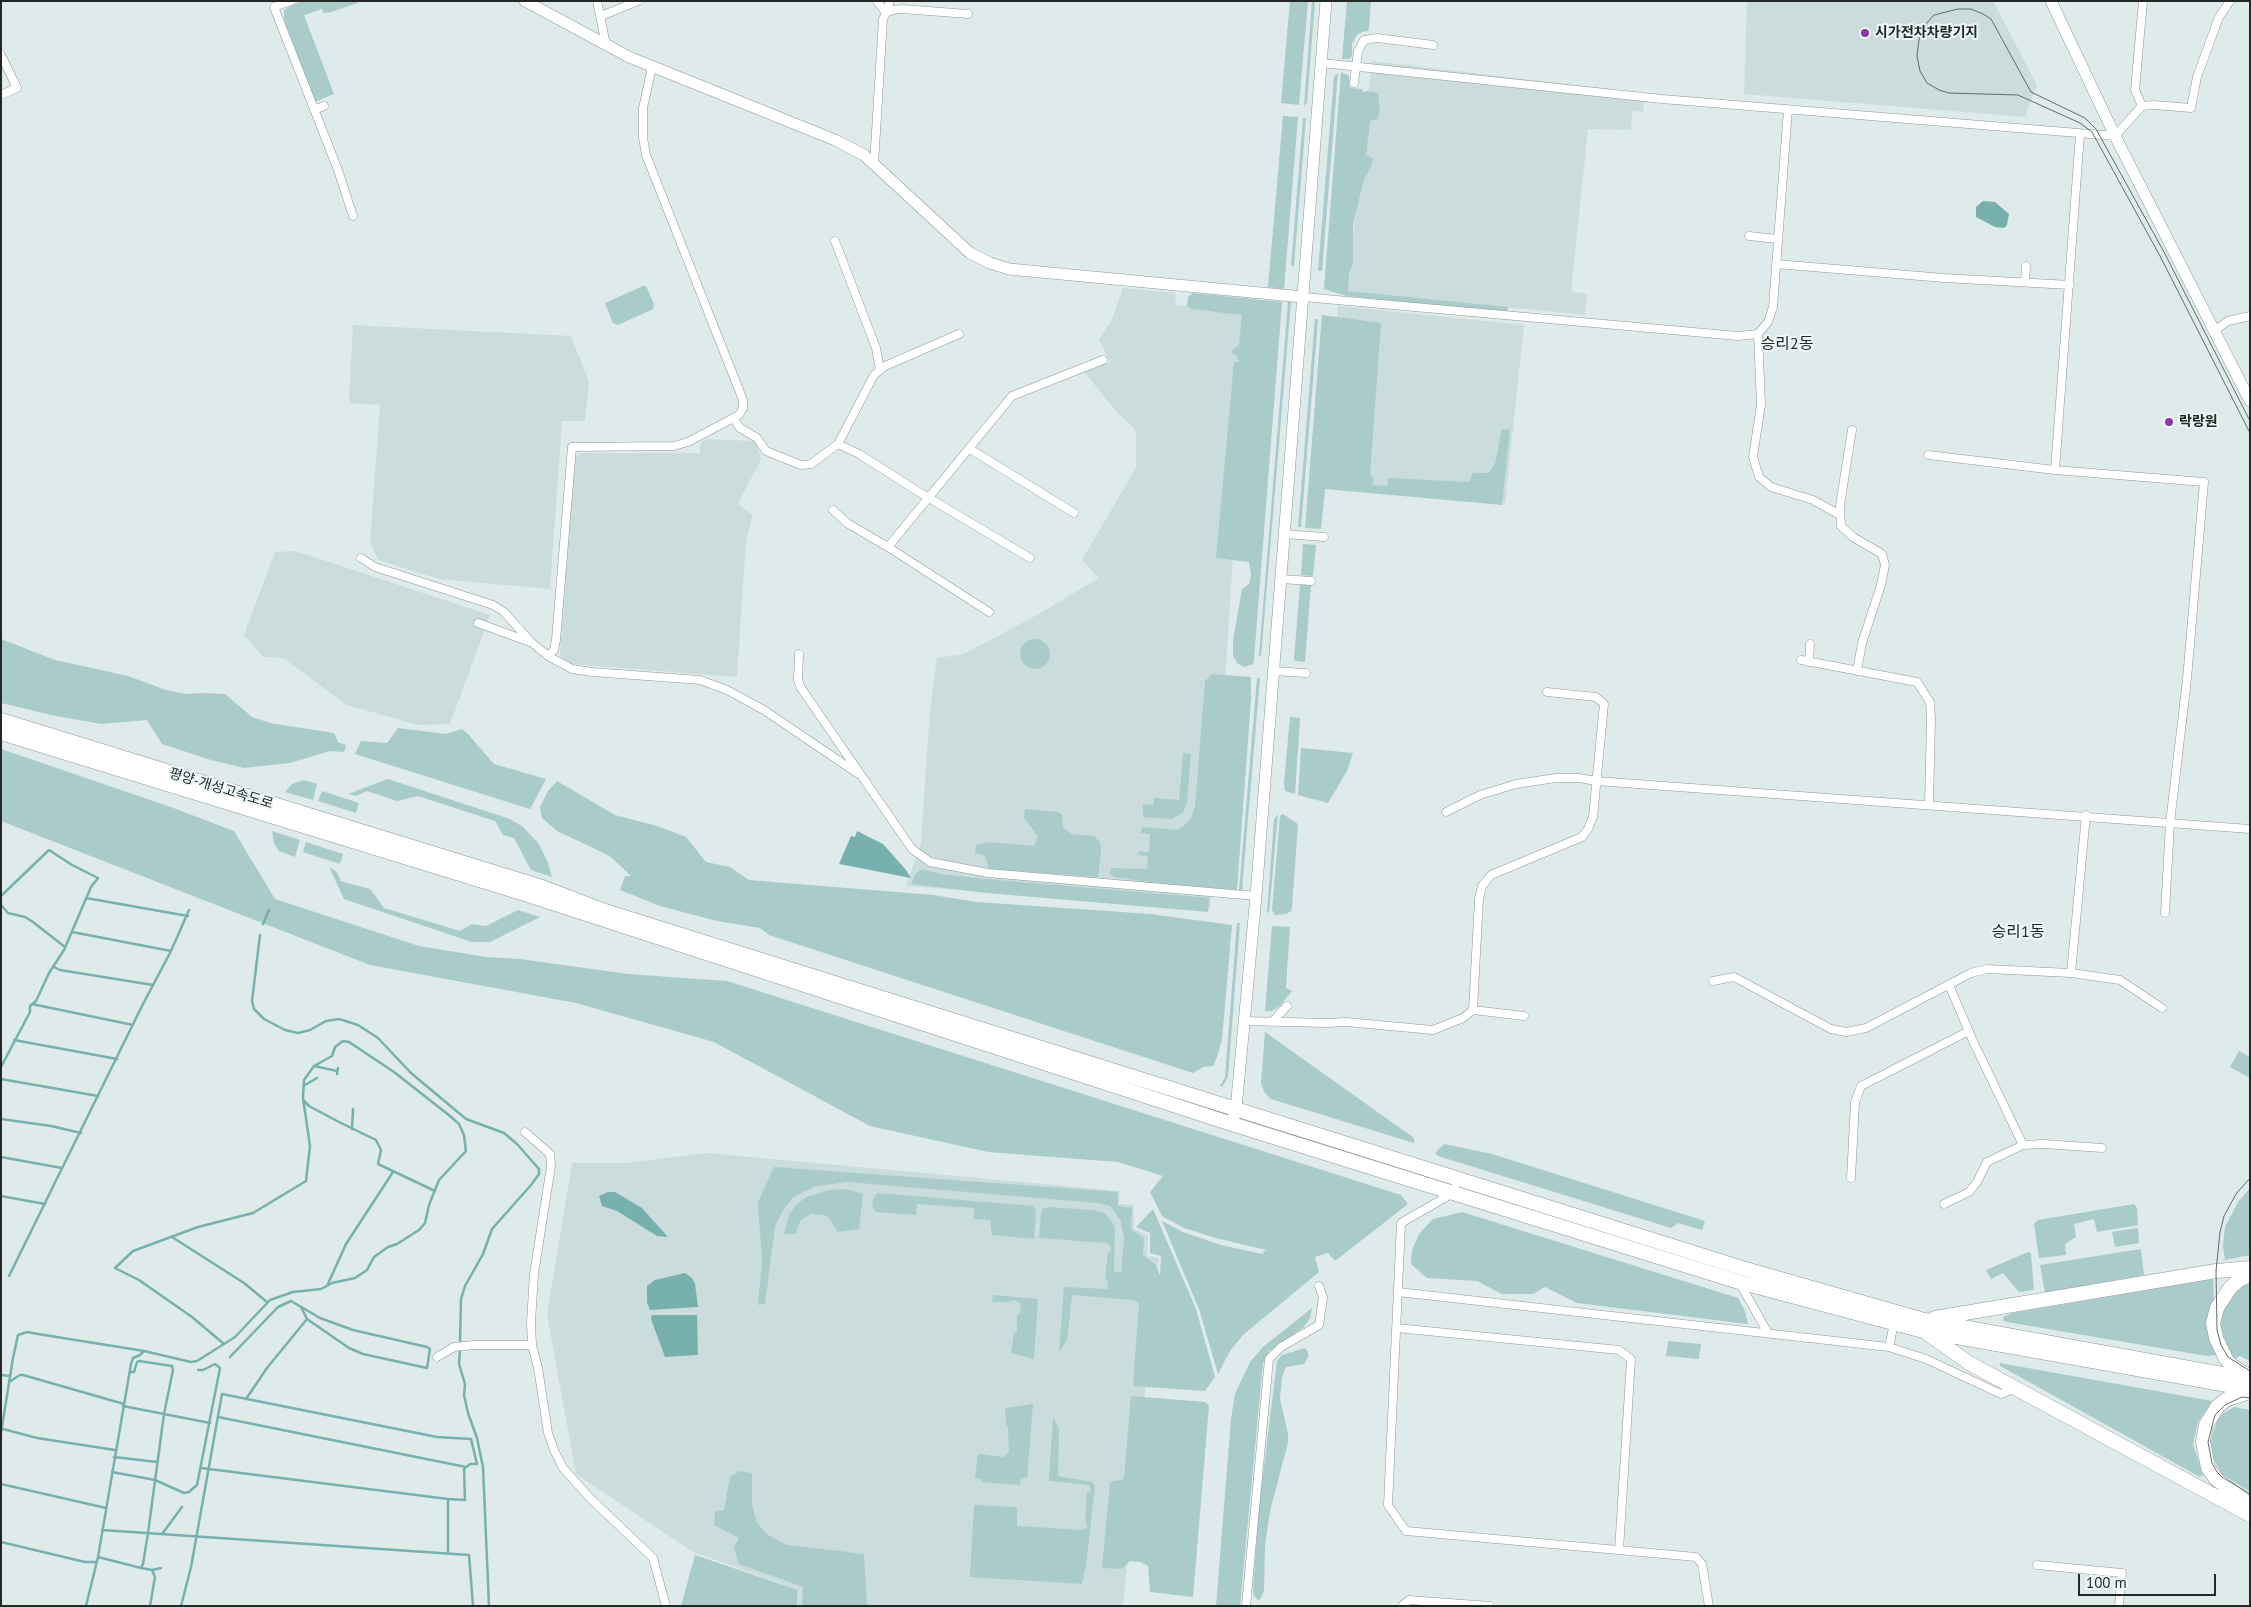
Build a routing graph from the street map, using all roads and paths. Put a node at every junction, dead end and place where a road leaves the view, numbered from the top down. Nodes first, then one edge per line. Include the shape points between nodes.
1 (291, 1) edge
2 (525, 1) edge
3 (597, 1) edge
4 (638, 1) edge
5 (877, 1) edge
6 (890, 1) edge
7 (1326, 1) edge
8 (2051, 1) edge
9 (2142, 1) edge
10 (2230, 1) edge
11 (886, 13) junction
12 (968, 14) dead end
13 (600, 16) junction
14 (606, 45) junction
15 (1433, 45) dead end
16 (1, 55) edge
17 (1322, 63) junction
18 (1356, 66) junction
19 (652, 67) junction
20 (1354, 83) dead end
21 (1, 95) edge
22 (324, 106) dead end
23 (2142, 106) junction
24 (1788, 109) junction
25 (314, 110) junction
26 (2080, 134) junction
27 (2115, 136) junction
28 (874, 164) junction
29 (353, 216) dead end
30 (1750, 236) dead end
31 (1778, 238) junction
32 (835, 241) dead end
33 (1776, 264) junction
34 (2026, 266) dead end
35 (2025, 282) junction
36 (2070, 285) junction
37 (1303, 297) junction
38 (2250, 316) edge
39 (2214, 331) junction
40 (959, 334) dead end
41 (1758, 334) junction
42 (1103, 360) dead end
43 (880, 370) junction
44 (2250, 401) edge
45 (733, 418) junction
46 (1852, 430) dead end
47 (838, 444) junction
48 (970, 449) junction
49 (1928, 455) dead end
50 (2055, 470) junction
51 (928, 498) junction
52 (833, 510) dead end
53 (1074, 513) dead end
54 (1840, 515) junction
55 (1284, 534) junction
56 (1324, 537) dead end
57 (888, 547) junction
58 (360, 558) dead end
59 (1030, 558) dead end
60 (1281, 579) junction
61 (1312, 582) dead end
62 (989, 612) dead end
63 (478, 624) dead end
64 (531, 642) junction
65 (1810, 644) dead end
66 (799, 654) dead end
67 (548, 656) junction
68 (1274, 670) junction
69 (1857, 672) junction
70 (1306, 673) dead end
71 (1547, 692) dead end
72 (1, 720) edge
73 (1, 734) edge
74 (863, 778) junction
75 (1596, 781) junction
76 (1929, 805) junction
77 (1446, 812) dead end
78 (2086, 815) junction
79 (2170, 823) junction
80 (2250, 829) edge
81 (439, 862) junction
82 (1256, 896) junction
83 (2166, 913) dead end
84 (2071, 973) junction
85 (1713, 981) dead end
86 (1949, 985) junction
87 (1287, 1006) dead end
88 (2162, 1008) dead end
89 (1473, 1010) junction
90 (1524, 1016) dead end
91 (1244, 1021) junction
92 (1272, 1022) junction
93 (1968, 1031) junction
94 (1236, 1109) junction
95 (1232, 1124) junction
96 (526, 1132) dead end
97 (2022, 1145) junction
98 (2102, 1148) dead end
99 (1851, 1178) dead end
100 (1458, 1179) junction
101 (1453, 1193) junction
102 (1944, 1204) dead end
103 (2250, 1268) edge
104 (2250, 1276) edge
105 (1739, 1282) junction
106 (1319, 1286) dead end
107 (1398, 1292) junction
108 (1894, 1323) junction
109 (1924, 1326) junction
110 (1397, 1328) junction
111 (1768, 1333) junction
112 (532, 1345) junction
113 (1889, 1347) junction
114 (436, 1357) dead end
115 (2250, 1378) edge
116 (2016, 1388) junction
117 (2250, 1390) edge
118 (2250, 1505) edge
119 (2250, 1515) edge
120 (1619, 1550) junction
121 (2037, 1565) dead end
122 (666, 1606) edge
123 (1246, 1606) edge
124 (1402, 1606) edge
125 (1490, 1606) edge
126 (1709, 1606) edge
127 (2119, 1606) edge

1 - 25 street via 274,7
2 - 14 main road
3 - 13 street
4 - 13 street
5 - 11 street
6 - 11 street
7 - 17 main road
8 - 27 main road
9 - 23 street via 2135,90
10 - 23 street via 2219,17 2197,77 2191,108
11 - 12 street via 902,9
11 - 28 street via 883,19
13 - 14 street
14 - 19 main road
15 - 18 street via 1377,38 1364,40
16 - 21 street via 17,88
17 - 18 street
17 - 37 main road
18 - 20 street
18 - 24 street via 1662,99
19 - 28 main road via 835,140
19 - 45 street via 644,108 646,155 742,400 743,408
22 - 25 street
23 - 27 street
24 - 26 street
24 - 31 street
25 - 29 street
26 - 27 street
26 - 36 street
27 - 39 main road
28 - 37 main road via 970,253 1008,269
30 - 31 street
31 - 33 street
32 - 43 street via 876,348
33 - 35 street
33 - 41 street via 1773,307 1768,322
34 - 35 street
35 - 36 street
36 - 50 street
37 - 41 street via 1738,336
37 - 55 main road
38 - 39 street via 2228,321
39 - 44 main road
40 - 43 street
41 - 54 street via 1761,405 1753,457 1759,477 1771,488 1813,500
42 - 48 street via 1012,396
43 - 47 street via 874,375
45 - 47 street via 740,428 757,438 766,451 801,465 811,464
45 - 67 street via 674,446 572,447 556,640 554,650
46 - 54 street
47 - 51 street
48 - 51 street
48 - 53 street
49 - 50 street
50 - 79 street via 2204,482 2187,679
51 - 57 street
51 - 59 street
52 - 57 street via 847,523
54 - 69 street via 1841,526 1852,537 1882,554 1885,565 1862,643
55 - 56 street
55 - 60 main road
57 - 62 street
58 - 64 street via 375,567 493,605 504,612
60 - 61 street
60 - 68 main road
63 - 64 street
64 - 67 street
65 - 69 street via 1805,661
66 - 74 street via 798,680 801,688
67 - 74 street via 582,671 713,683 764,710
68 - 70 street
68 - 82 main road
69 - 76 street via 1917,682 1930,702
71 - 75 street via 1596,697 1604,704
72 - 81 highway, 평양-개성고속도로
73 - 81 highway, 평양-개성고속도로
74 - 82 street via 912,849 930,862 988,873
75 - 76 street
75 - 77 street via 1556,778 1516,784 1480,795
75 - 89 street via 1593,817 1582,837 1491,876 1482,886
76 - 78 street
78 - 79 street
78 - 84 street
79 - 80 street
79 - 83 street
81 - 94 highway via 542,887 605,911
81 - 95 highway
82 - 91 main road
84 - 86 street via 1987,969 1971,973
84 - 88 street via 2120,980
85 - 86 street via 1734,977 1831,1029 1846,1032 1866,1028
86 - 93 street
87 - 92 street
89 - 90 street
89 - 92 street via 1463,1018 1432,1030 1346,1022
91 - 92 street
91 - 94 main road
93 - 97 street
93 - 99 street via 1861,1086 1855,1102
94 - 95 main road
94 - 100 highway
95 - 101 highway
96 - 112 street via 550,1154 551,1166 534,1274
97 - 98 street
97 - 102 street via 1987,1162 1969,1192
100 - 101 street
100 - 109 highway
101 - 105 highway
101 - 107 street via 1401,1223
103 - 109 highway via 2216,1271
104 - 115 highway via 2230,1288 2217,1308 2213,1323 2226,1359
105 - 108 highway
105 - 111 street
106 - 123 street via 1322,1297 1319,1325 1281,1347 1269,1359
107 - 110 street
107 - 111 street
108 - 109 highway
108 - 113 street
109 - 115 highway
109 - 116 highway via 1969,1363
109 - 117 highway
110 - 120 street via 1388,1505 1406,1531
110 - 120 street via 1618,1350 1631,1359
111 - 113 street
112 - 114 street via 472,1345 454,1348
112 - 122 street via 548,1433 563,1468 653,1558
113 - 116 street via 1926,1359 2000,1394
116 - 119 highway
117 - 118 highway via 2218,1406 2206,1425 2203,1441 2208,1468 2216,1479
120 - 126 street via 1696,1557 1702,1564
121 - 127 street via 2122,1573
124 - 125 street via 1409,1600

